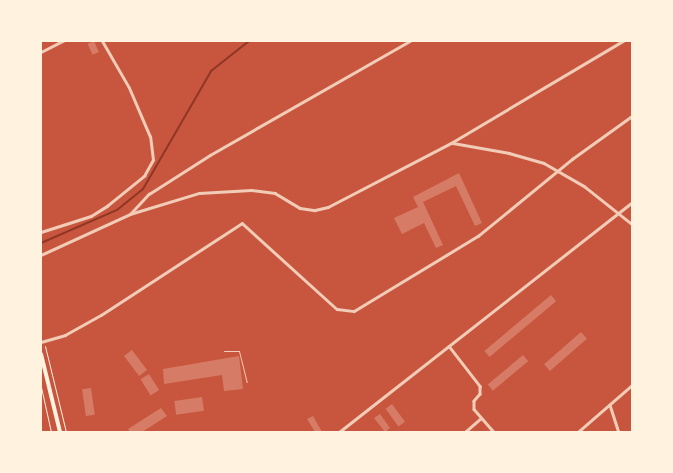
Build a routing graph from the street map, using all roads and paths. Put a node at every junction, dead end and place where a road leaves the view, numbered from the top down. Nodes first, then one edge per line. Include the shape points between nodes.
1 (63, 41) edge
2 (102, 41) edge
3 (410, 41) edge
4 (624, 41) edge
5 (41, 52) edge
6 (632, 116) edge
7 (451, 143) junction
8 (560, 171) junction
9 (632, 202) edge
10 (619, 212) junction
11 (130, 214) junction
12 (632, 224) edge
13 (41, 232) edge
14 (41, 255) edge
15 (42, 341) edge
16 (449, 346) junction
17 (224, 352) dead end
18 (41, 354) edge
19 (247, 382) dead end
20 (41, 386) edge
21 (632, 386) edge
22 (610, 405) junction
23 (481, 418) junction
24 (51, 432) edge
25 (60, 432) edge
26 (66, 432) edge
27 (339, 432) edge
28 (465, 432) edge
29 (494, 432) edge
30 (578, 432) edge
31 (619, 432) edge

1 - 5 street
2 - 13 street via 129,88 150,137 153,160 144,176 107,206 91,216
3 - 11 street via 210,155 148,194
4 - 7 street
6 - 8 street
7 - 8 street via 509,152
7 - 11 street via 328,207 315,210 300,208 275,193 235,190 179,198
8 - 10 street
8 - 15 street via 478,236 348,312 337,309 242,223 101,315 64,335
9 - 10 street
10 - 12 street
10 - 16 street
11 - 14 street
15 - 26 path
16 - 23 street via 480,386 480,394 473,404
16 - 27 street
17 - 19 lane via 239,351
18 - 25 main road
20 - 24 path
21 - 22 street
22 - 30 street
22 - 31 street
23 - 28 street
23 - 29 street

